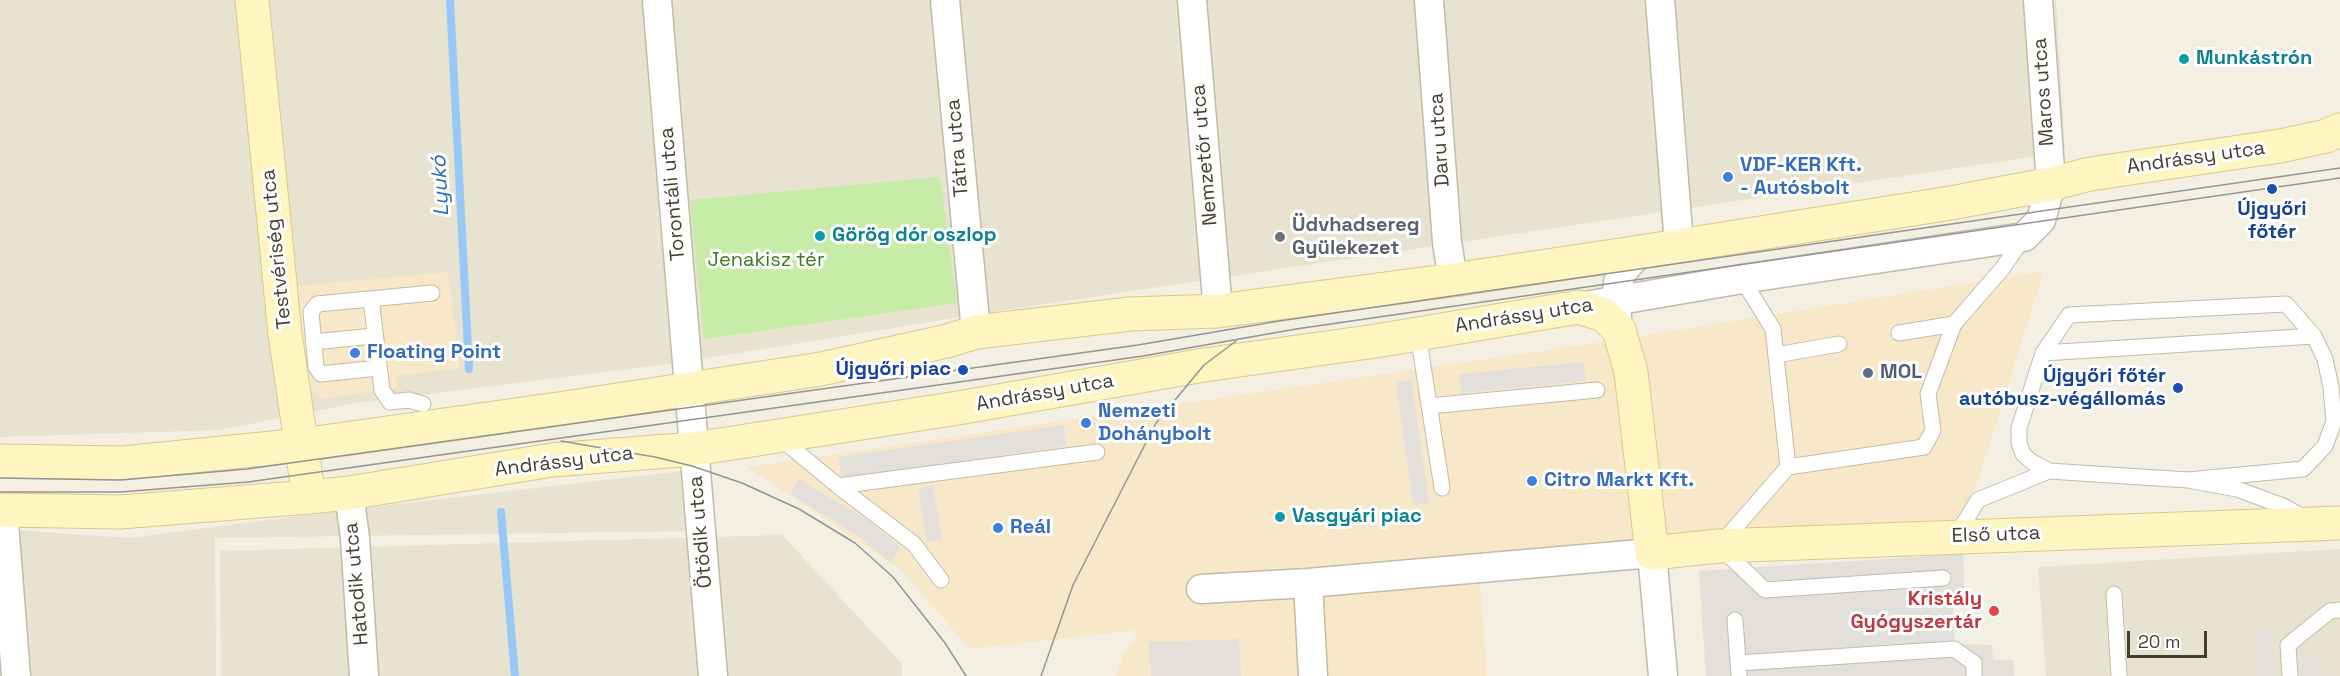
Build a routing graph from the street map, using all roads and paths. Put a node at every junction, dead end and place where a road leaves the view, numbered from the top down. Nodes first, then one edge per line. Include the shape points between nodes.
1 (252, 0) edge
2 (657, 0) edge
3 (945, 0) edge
4 (1192, 0) edge
5 (1429, 0) edge
6 (1660, 0) edge
7 (2038, 0) edge
8 (2340, 130) edge
9 (2051, 184) junction
10 (2024, 237) junction
11 (1678, 245) junction
12 (1640, 252) junction
13 (1742, 279) junction
14 (1453, 280) junction
15 (432, 293) dead end
16 (371, 299) junction
17 (1218, 311) junction
18 (1617, 316) junction
19 (1954, 324) junction
20 (976, 332) junction
21 (1899, 333) dead end
22 (1418, 334) junction
23 (374, 336) junction
24 (2314, 336) junction
25 (313, 342) junction
26 (1839, 344) dead end
27 (2043, 353) junction
28 (1776, 355) junction
29 (378, 368) junction
30 (689, 388) junction
31 (1597, 390) dead end
32 (423, 404) dead end
33 (1429, 406) junction
34 (778, 436) junction
35 (302, 445) junction
36 (694, 449) junction
37 (1097, 452) dead end
38 (0, 461) edge
39 (1788, 466) junction
40 (2049, 471) junction
41 (2188, 480) junction
42 (838, 486) junction
43 (1442, 488) dead end
44 (349, 493) junction
45 (309, 497) junction
46 (2, 510) edge
47 (2328, 524) edge
48 (1956, 536) junction
49 (1719, 546) junction
50 (1652, 553) junction
51 (1943, 578) dead end
52 (941, 580) dead end
53 (1308, 583) junction
54 (1201, 589) dead end
55 (2114, 594) dead end
56 (2340, 610) edge
57 (1735, 620) dead end
58 (1739, 669) edge
59 (16, 676) edge
60 (364, 676) edge
61 (713, 676) edge
62 (1313, 676) edge
63 (1663, 676) edge
64 (1974, 676) edge
65 (2119, 676) edge
66 (2290, 676) edge

1 - 35 street, Testvériség utca via 285,334
2 - 30 street, Torontáli utca
3 - 20 street, Tátra utca
4 - 17 street, Nemzetőr utca
5 - 14 street, Daru utca
6 - 11 street
7 - 9 street, Maros utca
8 - 9 street, Andrássy utca via 2280,146 2090,174
9 - 10 street via 2041,220
9 - 11 street, Andrássy utca
10 - 13 street, Andrássy utca
10 - 19 lane
11 - 12 street, Andrássy utca
12 - 14 street, Andrássy utca
12 - 18 street via 1618,282
13 - 18 street, Andrássy utca
13 - 28 lane via 1773,329
14 - 17 street, Andrássy utca
15 - 16 lane
16 - 23 lane
16 - 25 lane via 317,304 311,312
17 - 20 street, Andrássy utca via 1130,314
18 - 22 street, Andrássy utca via 1580,307
18 - 50 street via 1631,372
19 - 21 lane
19 - 39 lane via 1928,394 1933,430 1924,447
20 - 30 street, Andrássy utca via 821,369
22 - 33 lane
22 - 34 street, Andrássy utca
23 - 25 lane
23 - 29 lane
24 - 27 lane
24 - 27 lane via 2286,304 2069,315
24 - 41 lane via 2325,359 2331,387 2334,421 2325,446 2303,469
25 - 29 lane via 316,367 321,374
26 - 28 lane
27 - 40 lane via 2019,428 2019,443 2023,454
28 - 39 lane
29 - 32 lane via 382,390 390,402 409,400
30 - 35 street, Andrássy utca
30 - 36 street, Ötödik utca
31 - 33 lane
33 - 43 lane
34 - 36 street, Andrássy utca
34 - 42 lane
35 - 38 street, Andrássy utca via 123,463
35 - 45 street, Testvériség utca
36 - 44 street, Andrássy utca via 552,460
36 - 61 street, Ötödik utca
37 - 42 lane
39 - 49 lane
40 - 41 lane
40 - 48 lane via 1978,500
41 - 47 lane via 2237,489
42 - 52 lane via 914,544
44 - 45 street, Andrássy utca
44 - 60 street, Hatodik utca
45 - 46 street, Andrássy utca via 120,512
46 - 59 street
47 - 48 street, Első utca
48 - 49 street, Első utca
49 - 50 street, Első utca
49 - 51 lane via 1765,590
50 - 53 street
50 - 63 street
53 - 54 street
53 - 62 street
55 - 65 lane
56 - 66 lane via 2330,611 2288,645
57 - 58 lane
58 - 64 lane via 1954,649 1974,663

